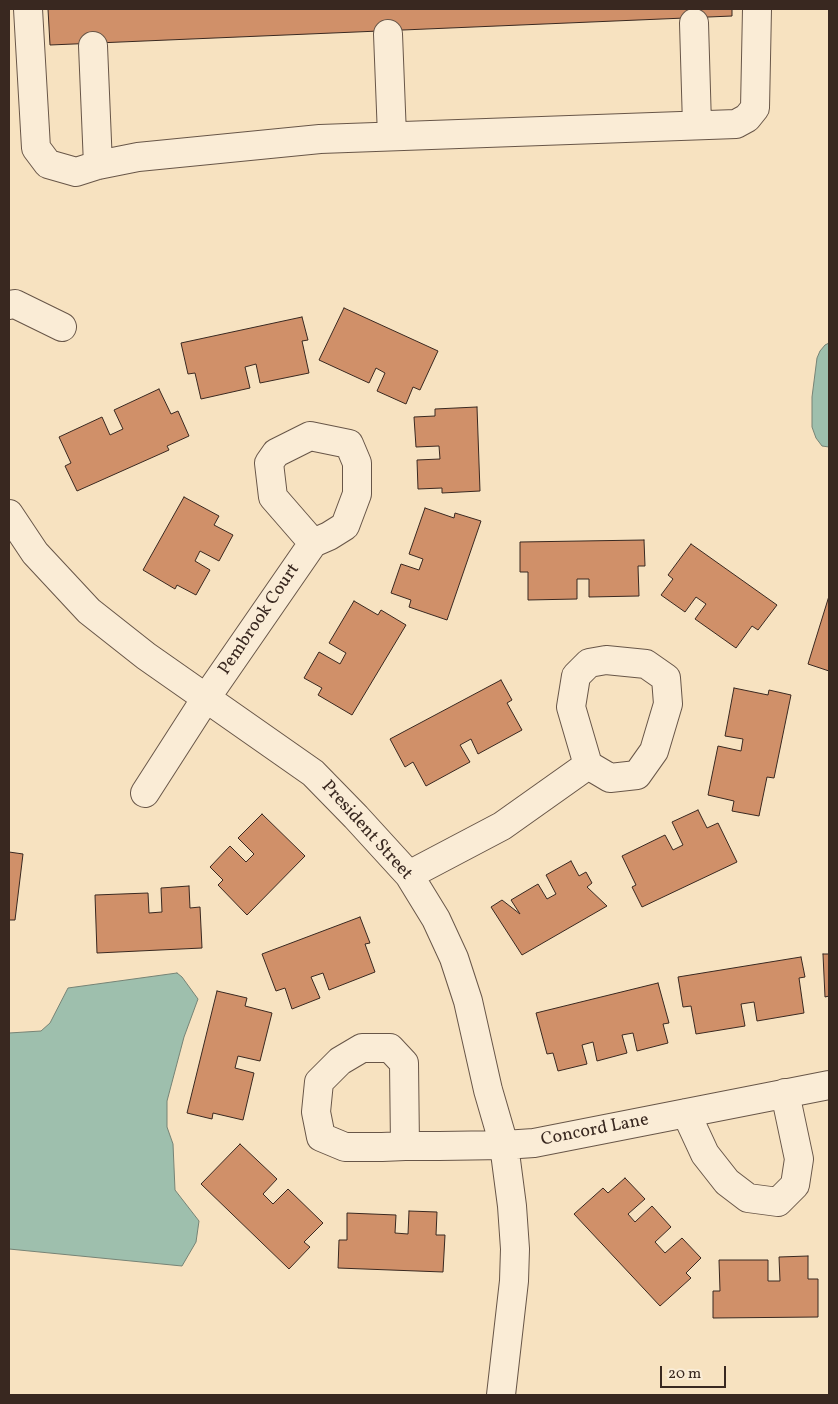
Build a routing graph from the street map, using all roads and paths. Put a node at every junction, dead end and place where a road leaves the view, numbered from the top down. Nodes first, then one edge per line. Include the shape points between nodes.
1 (28, 9) edge
2 (757, 9) edge
3 (694, 23) dead end
4 (388, 34) dead end
5 (93, 46) dead end
6 (697, 125) junction
7 (392, 136) junction
8 (98, 165) junction
9 (9, 305) edge
10 (62, 327) dead end
11 (9, 514) edge
12 (312, 543) dead end
13 (206, 698) junction
14 (588, 765) junction
15 (145, 793) dead end
16 (409, 875) junction
17 (829, 1085) edge
18 (785, 1093) junction
19 (686, 1113) junction
20 (504, 1144) junction
21 (405, 1146) dead end
22 (501, 1395) edge

1 - 8 street via 36,148 48,164 76,172
2 - 6 street via 755,108 736,124
3 - 6 street
4 - 7 street
5 - 8 street
6 - 7 street
7 - 8 street via 320,139 138,157
9 - 10 street via 15,304
11 - 13 street, President Street via 34,553 88,611
12 - 13 street, Pembrook Court
13 - 15 street, Pembrook Court
13 - 16 street, President Street via 313,773
14 - 14 street via 571,707 576,676 589,664 606,660 646,664 666,678 668,704 654,750 636,775 610,778
14 - 16 street via 502,826
16 - 20 street, President Street via 436,919 454,958
17 - 18 street, Concord Lane
18 - 19 street, Concord Lane
18 - 19 street via 799,1159 795,1185 778,1202 748,1198 727,1182 705,1154
19 - 20 street, Concord Lane via 534,1143
20 - 21 street, Concord Lane
20 - 22 street, President Street via 515,1249

